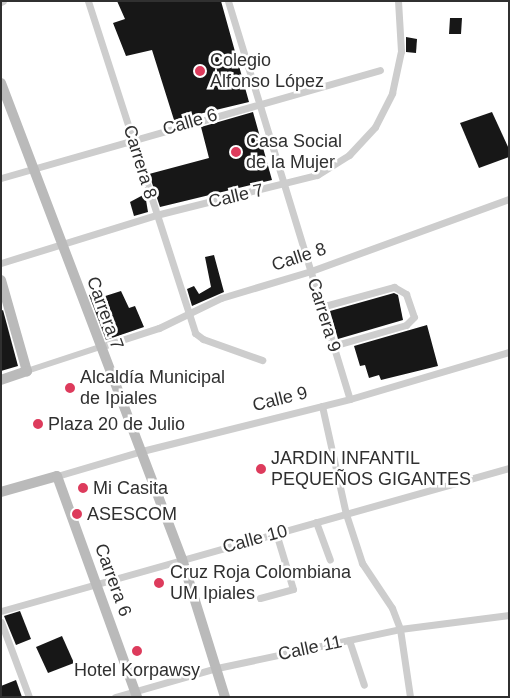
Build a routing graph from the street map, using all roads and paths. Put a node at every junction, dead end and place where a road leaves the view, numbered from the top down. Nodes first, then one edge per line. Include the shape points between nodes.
1 (88, 1) edge
2 (228, 1) edge
3 (397, 1) edge
4 (380, 70) dead end
5 (1, 83) edge
6 (259, 102) junction
7 (133, 139) junction
8 (35, 168) junction
9 (1, 178) edge
10 (284, 185) junction
11 (509, 199) edge
12 (156, 215) junction
13 (62, 242) junction
14 (1, 263) edge
15 (311, 271) junction
16 (1, 280) edge
17 (322, 307) junction
18 (189, 318) junction
19 (333, 346) junction
20 (100, 347) junction
21 (509, 352) edge
22 (262, 360) dead end
23 (27, 371) junction
24 (1, 380) edge
25 (350, 399) junction
26 (322, 406) junction
27 (142, 451) junction
28 (509, 468) edge
29 (57, 476) junction
30 (1, 492) edge
31 (346, 514) junction
32 (316, 522) junction
33 (276, 533) junction
34 (182, 559) junction
35 (330, 560) dead end
36 (97, 583) junction
37 (260, 598) dead end
38 (1, 611) edge
39 (509, 615) edge
40 (1, 622) edge
41 (400, 629) junction
42 (349, 640) junction
43 (216, 668) junction
44 (364, 685) dead end
45 (136, 694) edge
46 (29, 697) edge
47 (115, 697) edge
48 (225, 697) edge
49 (410, 697) edge

1 - 7 street, Carrera 8
2 - 6 street, Carrera 9
3 - 10 street, Calle 7 via 401,51 392,93 375,127 349,155 317,175
4 - 6 street, Calle 6
5 - 8 main road, Carrera 7
6 - 7 street, Calle 6
6 - 10 street, Carrera 9
7 - 8 street, Calle 6
7 - 12 street, Carrera 8
8 - 9 street, Calle 6
8 - 13 main road, Carrera 7
10 - 12 street, Calle 7
10 - 15 street, Carrera 9
11 - 15 street, Calle 8
12 - 13 street, Calle 7
12 - 18 street, Carrera 8
13 - 14 street, Calle 7
13 - 20 main road, Carrera 7
15 - 17 street, Carrera 9
15 - 18 street, Calle 8 via 222,298
16 - 23 main road
17 - 19 street, Carrera 9
17 - 19 street via 394,287 406,294 414,317 412,322
18 - 20 street, Calle 8
18 - 22 street via 198,336
19 - 25 street, Carrera 9
20 - 23 street
20 - 27 main road, Carrera 7
21 - 25 street, Calle 9
23 - 24 main road
25 - 26 street, Calle 9
26 - 27 street, Calle 9
26 - 31 street
27 - 29 street, Calle 9
27 - 34 main road, Carrera 7
28 - 31 street, Calle 10
29 - 30 main road, Calle 9
29 - 36 main road, Carrera 6
31 - 32 street, Calle 10
31 - 41 street via 362,563 392,608
32 - 33 street, Calle 10
32 - 35 street
33 - 34 street, Calle 10
33 - 37 street via 293,589
34 - 36 street, Calle 10
34 - 43 main road, Carrera 7
36 - 38 street, Calle 10
36 - 45 main road, Carrera 6
39 - 41 street, Calle 11
40 - 46 street
41 - 42 street, Calle 11
41 - 49 street
42 - 43 street, Calle 11
42 - 44 street
43 - 45 street, Calle 11
43 - 48 main road, Carrera 7
45 - 47 street, Calle 11

